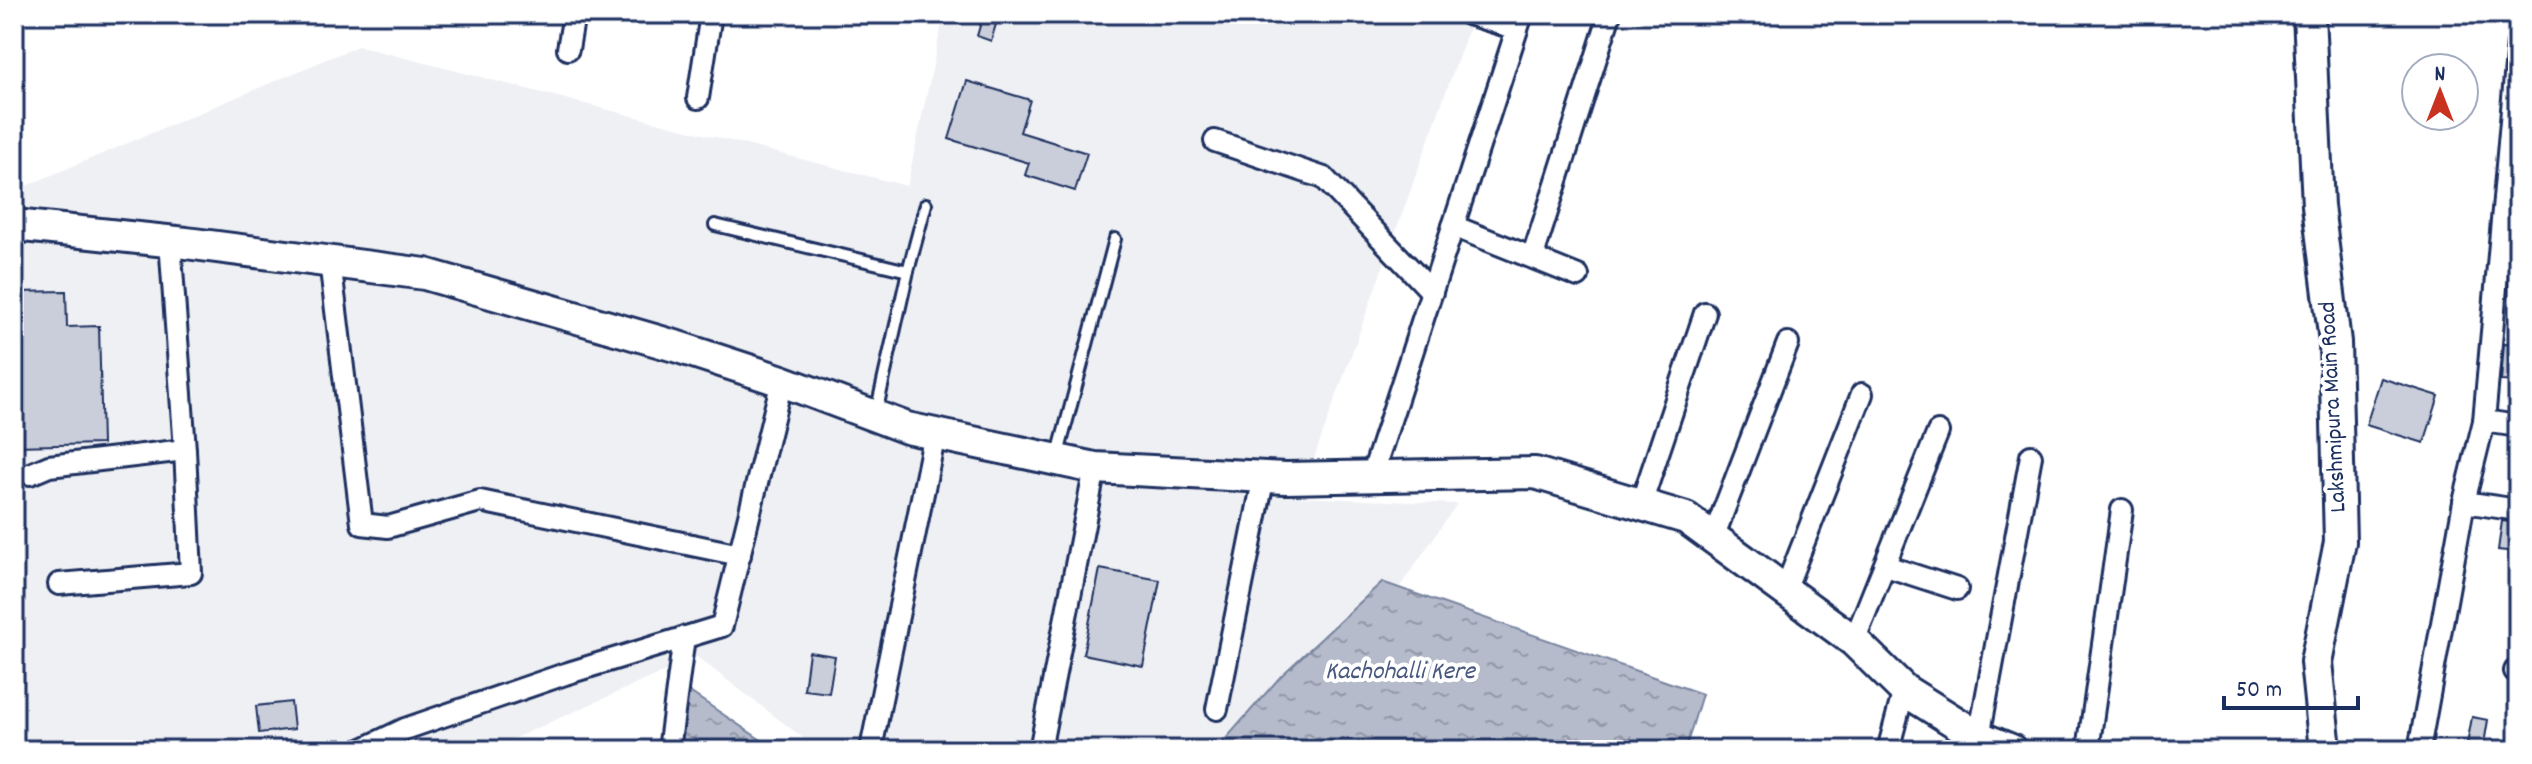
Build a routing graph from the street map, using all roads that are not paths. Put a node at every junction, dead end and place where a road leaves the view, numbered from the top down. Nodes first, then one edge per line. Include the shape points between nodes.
1 (574, 14) edge
2 (711, 14) edge
3 (1468, 14) edge
4 (1610, 14) edge
5 (2309, 14) edge
6 (1520, 22) edge
7 (2518, 43) edge
8 (568, 49) dead end
9 (698, 98) dead end
10 (1215, 141) dead end
11 (926, 204) dead end
12 (14, 225) edge
13 (715, 225) dead end
14 (1453, 226) junction
15 (1115, 239) dead end
16 (170, 241) junction
17 (1533, 256) junction
18 (330, 261) junction
19 (908, 271) junction
20 (1578, 276) dead end
21 (1432, 292) junction
22 (1705, 313) dead end
23 (1788, 343) dead end
24 (782, 381) junction
25 (1862, 394) dead end
26 (875, 416) junction
27 (2484, 421) junction
28 (2518, 426) edge
29 (1938, 432) dead end
30 (935, 434) junction
31 (185, 450) junction
32 (2031, 456) dead end
33 (1057, 460) junction
34 (1095, 468) junction
35 (30, 474) dead end
36 (1264, 476) junction
37 (1372, 476) junction
38 (2464, 502) junction
39 (1641, 504) junction
40 (2122, 510) dead end
41 (2518, 510) edge
42 (1713, 538) junction
43 (740, 555) junction
44 (1886, 566) junction
45 (59, 584) dead end
46 (1957, 589) dead end
47 (1785, 590) junction
48 (684, 637) junction
49 (1854, 641) junction
50 (1904, 690) junction
51 (1217, 709) dead end
52 (1994, 745) edge
53 (871, 749) edge
54 (361, 750) edge
55 (669, 750) edge
56 (1040, 750) edge
57 (1888, 750) edge
58 (2088, 750) edge
59 (2325, 750) edge
60 (2419, 750) edge

1 - 8 street
2 - 9 street
3 - 6 street
4 - 17 street
5 - 59 street, Lakshmipura Main Road via 2318,206 2335,342 2340,542 2316,662
6 - 14 street
7 - 27 street
10 - 21 street via 1324,178
11 - 19 lane
12 - 16 street
13 - 19 lane
14 - 17 street
14 - 21 street
15 - 33 lane
16 - 18 street
16 - 31 street
17 - 20 street
18 - 24 street via 425,274
18 - 43 street via 362,524 388,527 480,501
19 - 26 lane
21 - 37 street
22 - 39 street
23 - 42 street
24 - 26 street
24 - 43 street
25 - 47 street
26 - 30 street
27 - 28 street
27 - 38 street
29 - 44 street
30 - 33 street
30 - 53 street
31 - 35 street via 49,466
31 - 45 street via 191,573
32 - 52 street
33 - 34 street
34 - 36 street
34 - 56 street
36 - 37 street
36 - 51 street
37 - 39 street via 1535,473
38 - 41 street
38 - 60 street
39 - 42 street via 1686,518
40 - 58 street
42 - 47 street
43 - 48 street via 722,626
44 - 46 street
44 - 49 street
47 - 49 street
48 - 54 street via 405,729
48 - 55 street
49 - 50 street
50 - 52 street
50 - 57 street

